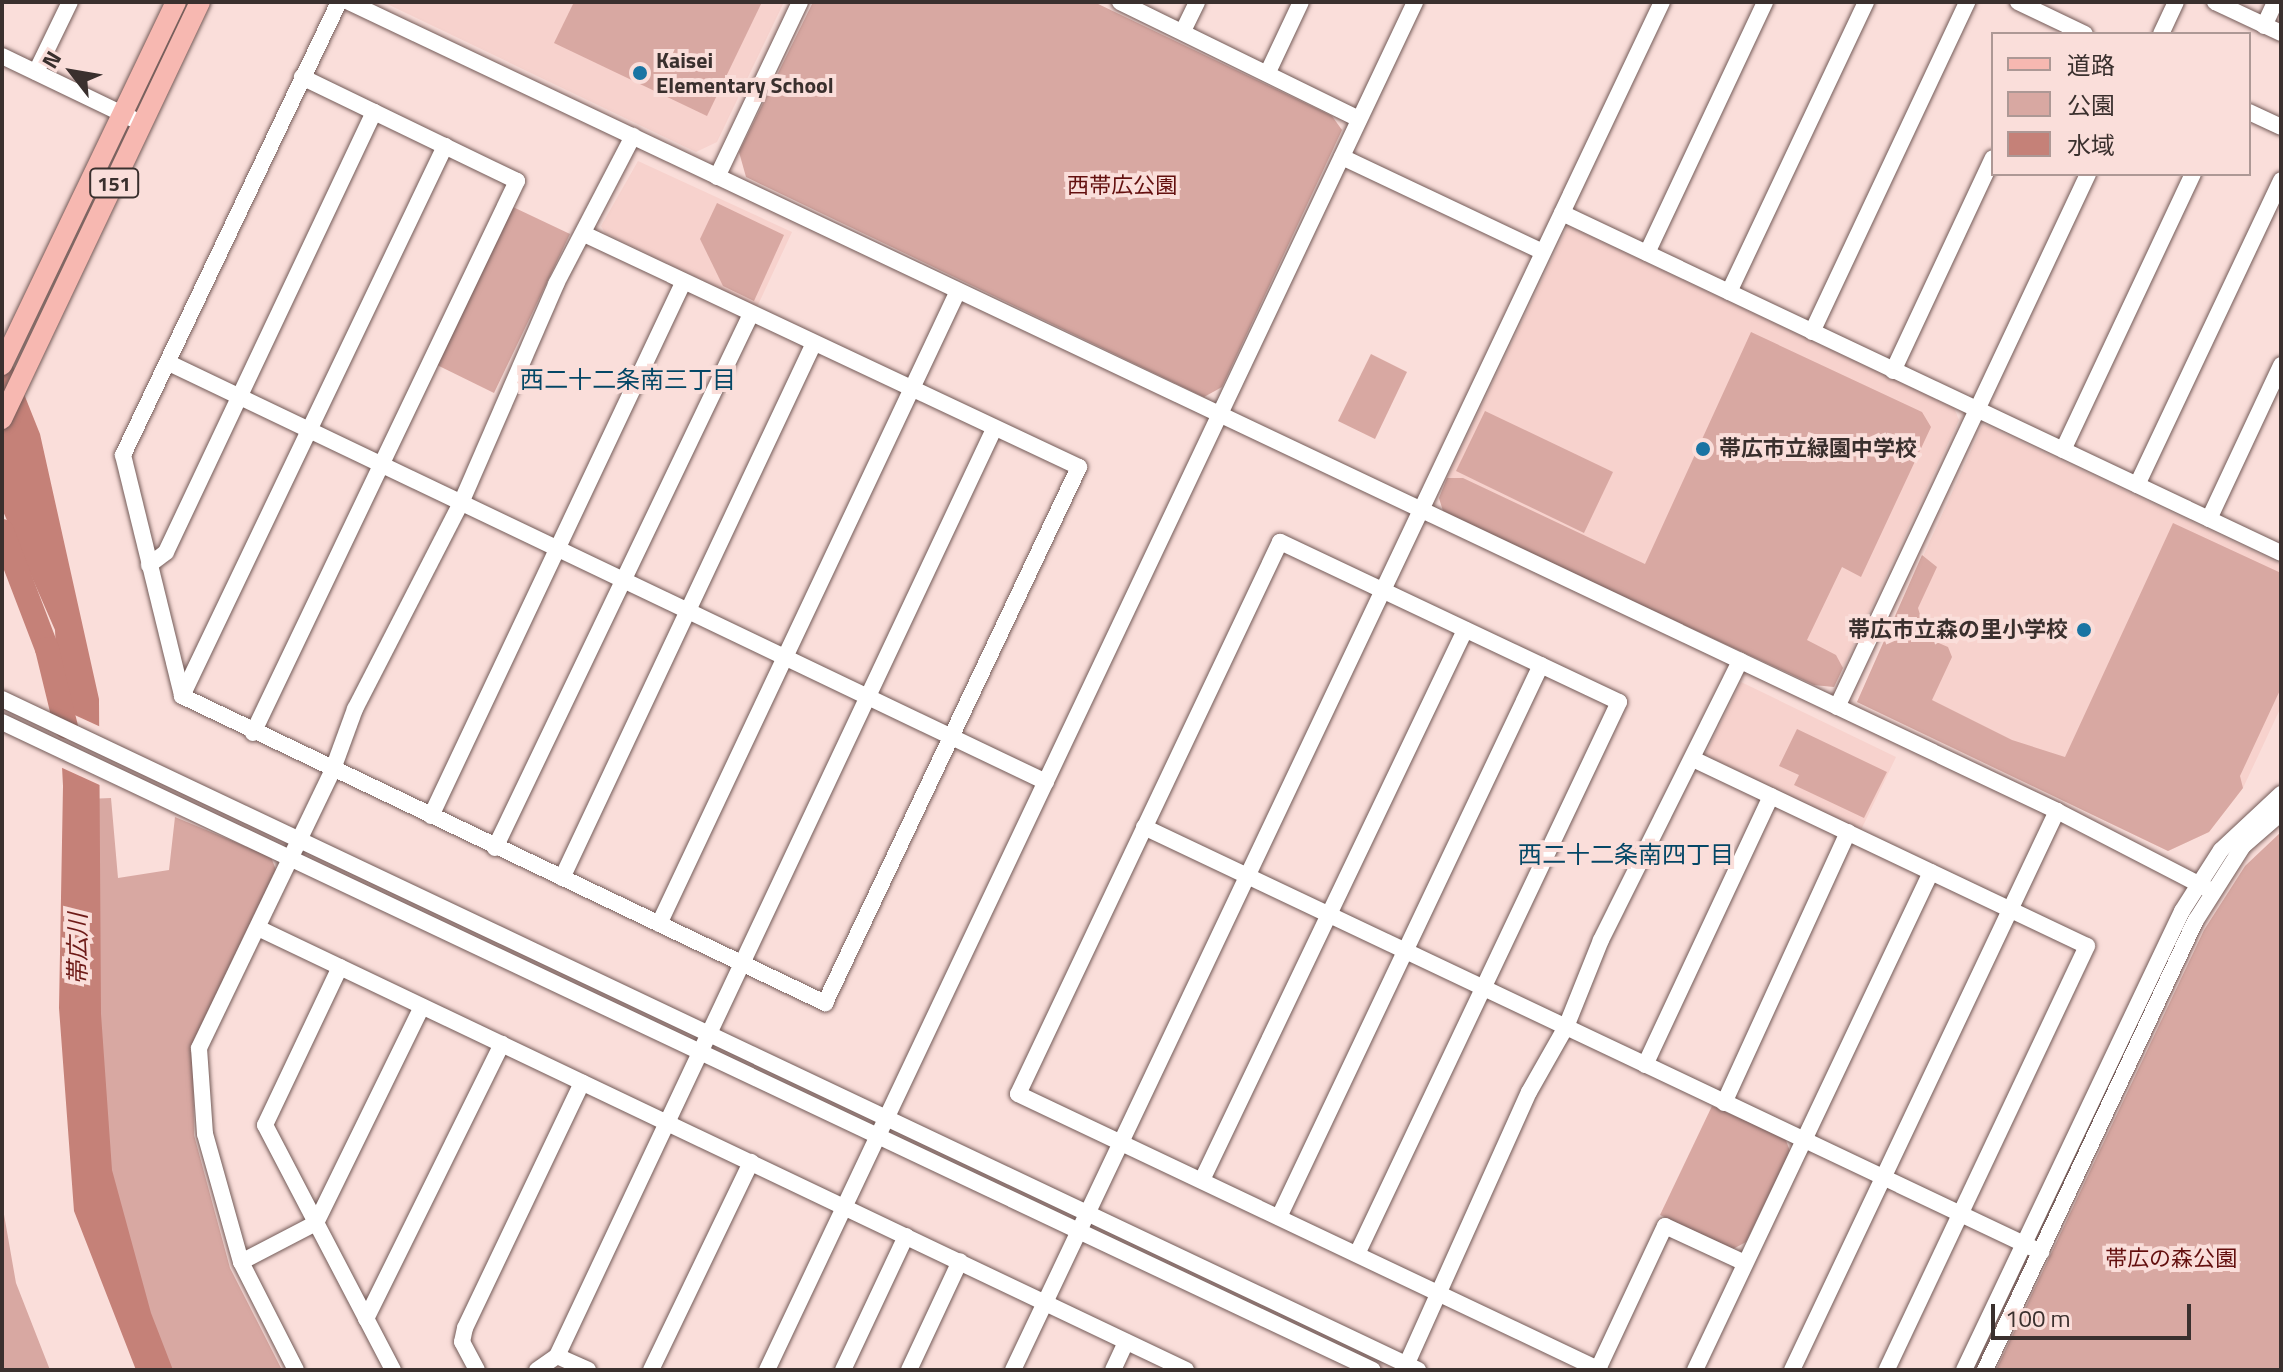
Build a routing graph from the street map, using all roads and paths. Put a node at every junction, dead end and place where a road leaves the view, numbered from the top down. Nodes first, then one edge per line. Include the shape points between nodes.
1 (70, 2) edge
2 (176, 2) edge
3 (200, 2) edge
4 (339, 2) edge
5 (349, 2) edge
6 (800, 2) edge
7 (1120, 2) edge
8 (1197, 2) edge
9 (1301, 2) edge
10 (1415, 2) edge
11 (1662, 2) edge
12 (1765, 2) edge
13 (1866, 2) edge
14 (1967, 2) edge
15 (2018, 2) edge
16 (2176, 2) edge
17 (2215, 2) edge
18 (2275, 2) edge
19 (2264, 26) junction
20 (2054, 28) edge
21 (1183, 31) junction
22 (2075, 32) edge
23 (2162, 32) edge
24 (2281, 33) edge
25 (2, 56) edge
26 (36, 72) junction
27 (1268, 72) junction
28 (302, 77) junction
29 (374, 112) junction
30 (2251, 113) edge
31 (133, 119) junction
32 (1359, 119) junction
33 (2281, 127) edge
34 (633, 136) junction
35 (445, 146) junction
36 (1342, 157) junction
37 (1991, 162) edge
38 (2087, 176) edge
39 (2192, 176) edge
40 (717, 177) junction
41 (2281, 180) edge
42 (1562, 213) junction
43 (584, 234) junction
44 (1543, 252) junction
45 (1647, 253) junction
46 (683, 283) junction
47 (958, 291) junction
48 (1729, 292) junction
49 (751, 314) junction
50 (1812, 332) junction
51 (814, 343) junction
52 (169, 363) junction
53 (2, 365) edge
54 (2281, 365) edge
55 (1893, 371) junction
56 (911, 389) junction
57 (240, 397) junction
58 (1980, 412) junction
59 (1220, 415) junction
60 (2, 419) edge
61 (994, 429) junction
62 (310, 431) junction
63 (2063, 450) junction
64 (381, 466) junction
65 (2137, 485) junction
66 (461, 503) junction
67 (1420, 511) junction
68 (2209, 519) junction
69 (558, 550) junction
70 (2281, 553) edge
71 (149, 565) junction
72 (623, 581) junction
73 (1383, 590) junction
74 (689, 612) junction
75 (1465, 630) junction
76 (784, 657) junction
77 (1740, 661) junction
78 (1541, 665) junction
79 (182, 696) junction
80 (868, 696) junction
81 (2, 699) edge
82 (1837, 707) junction
83 (2, 722) edge
84 (253, 733) junction
85 (952, 736) junction
86 (1693, 759) junction
87 (333, 769) junction
88 (1046, 782) junction
89 (2281, 794) edge
90 (1771, 796) junction
91 (2057, 811) junction
92 (2281, 813) edge
93 (431, 816) junction
94 (1144, 827) junction
95 (1848, 832) junction
96 (294, 848) junction
97 (495, 848) junction
98 (1931, 872) junction
99 (1247, 876) junction
100 (562, 878) junction
101 (2205, 887) junction
102 (2012, 910) junction
103 (1328, 914) junction
104 (659, 924) junction
105 (258, 928) junction
106 (1406, 951) junction
107 (741, 964) junction
108 (340, 967) junction
109 (1482, 988) junction
110 (422, 1007) junction
111 (1566, 1027) junction
112 (704, 1042) junction
113 (502, 1044) junction
114 (1645, 1065) junction
115 (582, 1083) junction
116 (1724, 1103) junction
117 (886, 1119) junction
118 (666, 1122) junction
119 (878, 1136) junction
120 (1804, 1141) junction
121 (1120, 1142) junction
122 (751, 1162) junction
123 (1883, 1179) junction
124 (1202, 1180) junction
125 (845, 1206) junction
126 (1087, 1213) junction
127 (1961, 1215) junction
128 (1279, 1217) junction
129 (316, 1223) junction
130 (1079, 1230) junction
131 (906, 1236) junction
132 (2024, 1244) junction
133 (2041, 1252) junction
134 (1357, 1254) junction
135 (960, 1261) junction
136 (241, 1262) junction
137 (1745, 1263) junction
138 (1439, 1293) junction
139 (1045, 1303) junction
140 (366, 1319) junction
141 (1126, 1342) junction
142 (557, 1356) junction
143 (1410, 1368) edge
144 (1599, 1369) edge
145 (296, 1370) edge
146 (393, 1370) edge
147 (477, 1370) edge
148 (537, 1370) edge
149 (588, 1370) edge
150 (651, 1370) edge
151 (767, 1370) edge
152 (843, 1370) edge
153 (909, 1370) edge
154 (1013, 1370) edge
155 (1113, 1370) edge
156 (1186, 1370) edge
157 (1373, 1370) edge
158 (1695, 1370) edge
159 (1792, 1370) edge
160 (1887, 1370) edge
161 (1964, 1370) edge
162 (1985, 1370) edge

1 - 26 street
2 - 31 main road, 151
3 - 31 main road, 151
4 - 28 street
5 - 34 street
6 - 40 street
7 - 21 street
8 - 21 street
9 - 27 street
10 - 32 street
11 - 42 street
12 - 45 street
13 - 48 street
14 - 50 street
15 - 20 street
16 - 23 street
17 - 19 street
18 - 19 street
19 - 24 street
20 - 22 street
21 - 27 street
25 - 26 street
26 - 31 street
27 - 32 street
28 - 29 street
28 - 52 street
29 - 35 street
29 - 57 street
30 - 33 street
31 - 53 main road, 151
31 - 60 main road, 151
32 - 36 street
34 - 40 street
34 - 43 street
35 - 62 street
35 - 64 street via 517,181
36 - 44 street
36 - 59 street
37 - 55 street
38 - 58 street
39 - 63 street
40 - 47 street
41 - 65 street
42 - 44 street
42 - 45 street
43 - 46 street
43 - 66 street via 485,435
44 - 67 street
45 - 48 street
46 - 49 street
46 - 69 street
47 - 56 street
47 - 59 street
48 - 50 street
49 - 51 street
49 - 72 street
50 - 55 street
51 - 56 street
51 - 74 street
52 - 57 street
52 - 71 street via 123,455
54 - 68 street
55 - 58 street
56 - 61 street
56 - 76 street
57 - 62 street
57 - 71 street via 166,552
58 - 63 street
58 - 82 street via 1938,487
59 - 67 street
59 - 88 street
61 - 80 street
61 - 85 street via 1079,467
62 - 64 street
62 - 79 street
63 - 65 street
64 - 66 street
64 - 84 street
65 - 68 street
66 - 69 street
66 - 87 street via 355,709
67 - 73 street
67 - 77 street
68 - 70 street
69 - 72 street
69 - 93 street
71 - 79 street
72 - 74 street
72 - 97 street
73 - 75 street
73 - 94 street via 1280,542
73 - 99 street
74 - 76 street
74 - 100 street
75 - 78 street
75 - 103 street
76 - 80 street
76 - 104 street
77 - 82 street
77 - 86 street
78 - 106 street
78 - 109 street via 1619,702
79 - 84 street
80 - 85 street
80 - 107 street
81 - 96 street
82 - 91 street
83 - 96 street
84 - 87 street
85 - 88 street
85 - 107 street via 825,1003
86 - 90 street
86 - 111 street via 1601,940
87 - 93 street
87 - 96 street
88 - 117 street
89 - 101 street via 2251,817
90 - 95 street
90 - 114 street
91 - 101 street
91 - 102 street
92 - 101 street
93 - 97 street
94 - 99 street
94 - 121 street via 1018,1094
95 - 98 street
95 - 116 street
96 - 105 street
96 - 112 street
97 - 100 street
98 - 102 street
98 - 120 street
99 - 103 street
99 - 121 street
100 - 104 street
101 - 132 street
101 - 133 street
102 - 123 street
102 - 127 street via 2087,946
103 - 106 street
103 - 124 street
104 - 107 street
105 - 108 street
105 - 136 street via 199,1048 205,1134
106 - 109 street
106 - 128 street
107 - 112 street
108 - 110 street
108 - 129 street via 265,1125
109 - 111 street
109 - 134 street
110 - 113 street
110 - 129 street
111 - 114 street
111 - 138 street via 1529,1092
112 - 117 street
112 - 118 street
112 - 119 street
113 - 115 street
113 - 140 street
114 - 116 street
115 - 118 street
115 - 147 street via 465,1328 462,1342
116 - 120 street
117 - 119 street
117 - 126 street
118 - 122 street
118 - 142 street
119 - 125 street
119 - 130 street
120 - 123 street
120 - 137 street
121 - 124 street
121 - 126 street
122 - 125 street
122 - 150 street
123 - 127 street
123 - 159 street
124 - 128 street
125 - 131 street
125 - 151 street
126 - 130 street
126 - 143 street
127 - 132 street
127 - 160 street
128 - 134 street
129 - 136 street
129 - 140 street
130 - 139 street
130 - 157 street
131 - 135 street
131 - 152 street
132 - 133 street
132 - 161 street
133 - 162 street
134 - 138 street
135 - 139 street
135 - 153 street
136 - 145 street
137 - 144 street via 1665,1226
137 - 158 street
138 - 143 street
138 - 144 street
139 - 141 street
139 - 154 street
140 - 146 street
141 - 155 street
141 - 156 street
142 - 148 street
142 - 149 street

